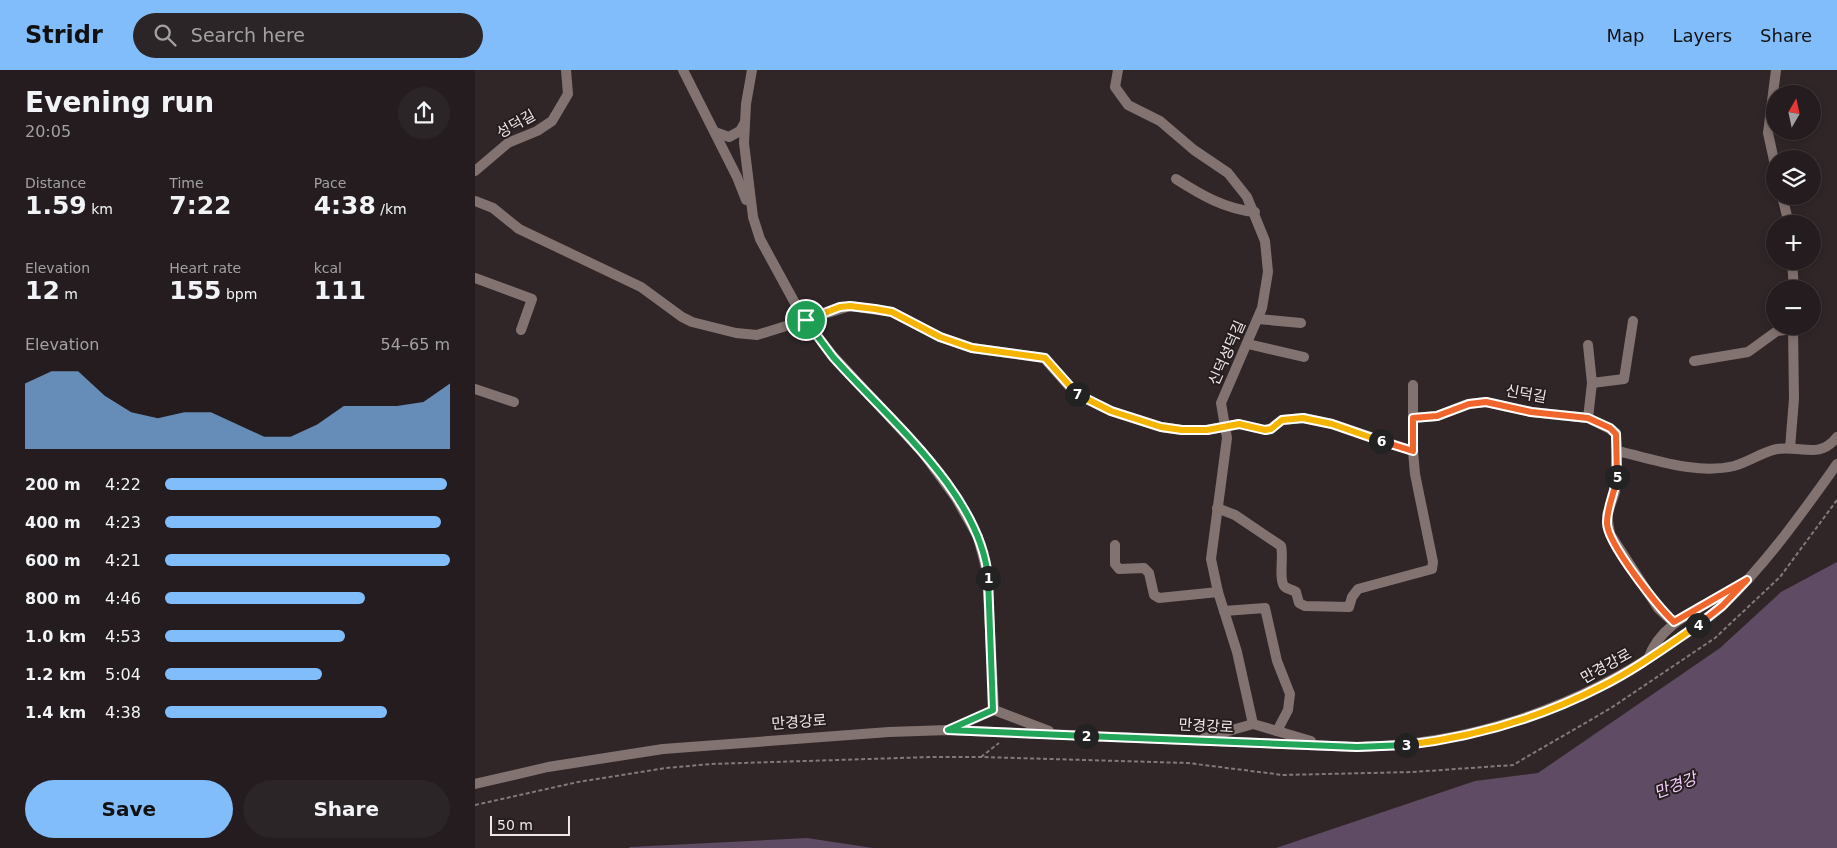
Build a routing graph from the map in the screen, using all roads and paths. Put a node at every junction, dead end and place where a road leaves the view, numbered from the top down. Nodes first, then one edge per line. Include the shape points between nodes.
1 (566, 70) edge
2 (683, 70) edge
3 (752, 70) edge
4 (1118, 70) edge
5 (1776, 70) edge
6 (744, 123) junction
7 (715, 132) junction
8 (1772, 150) edge
9 (475, 171) edge
10 (1176, 179) dead end
11 (475, 201) edge
12 (1255, 212) junction
13 (753, 217) junction
14 (475, 278) edge
15 (1258, 319) junction
16 (806, 320) junction
17 (1633, 321) dead end
18 (1301, 323) dead end
19 (521, 330) dead end
20 (1771, 335) edge
21 (1793, 335) edge
22 (1248, 344) junction
23 (1588, 345) dead end
24 (1303, 357) dead end
25 (1694, 361) dead end
26 (1593, 384) junction
27 (1413, 385) dead end
28 (475, 389) edge
29 (514, 402) dead end
30 (1413, 418) junction
31 (1588, 418) junction
32 (1225, 428) junction
33 (1837, 437) edge
34 (1790, 448) junction
35 (1413, 451) junction
36 (1617, 451) junction
37 (1837, 464) edge
38 (1217, 508) junction
39 (1115, 545) dead end
40 (1747, 580) junction
41 (1218, 592) junction
42 (1224, 612) junction
43 (1674, 622) junction
44 (1648, 659) junction
45 (993, 710) junction
46 (1253, 724) junction
47 (948, 730) junction
48 (1277, 731) junction
49 (1011, 734) junction
50 (1057, 734) junction
51 (1196, 740) junction
52 (1326, 745) junction
53 (981, 757) dead end
54 (578, 782) dead end
55 (475, 784) edge
56 (475, 805) edge

1 - 9 street, 성덕길 via 566,101 551,121 537,131 508,143
2 - 7 street
3 - 6 street
4 - 12 street, 신덕성덕길 via 1115,87 1128,105 1160,121 1228,173
5 - 8 street via 1768,133
6 - 7 street via 740,131 729,137
6 - 13 street via 745,166
7 - 13 street
10 - 12 street via 1219,203 1236,210
11 - 16 street via 493,208 519,229 641,287 693,322 757,335
12 - 15 street, 신덕성덕길 via 1265,241 1268,272
13 - 16 street via 760,239
14 - 19 street via 532,298
15 - 18 street
15 - 22 street, 신덕성덕길
16 - 32 street via 850,306 892,312 940,337 972,348 1045,358 1076,394 1133,419 1182,430
16 - 45 street via 833,356 923,453 956,498 978,537 987,572
17 - 26 street via 1624,379
20 - 25 street via 1748,352
21 - 34 street via 1794,399
22 - 24 street
22 - 32 street, 신덕성덕길 via 1221,402
23 - 26 street
26 - 31 street
27 - 30 street
28 - 29 street
30 - 31 street, 신덕길 via 1437,416 1469,404 1486,402 1531,412
30 - 35 street
31 - 36 street, 신덕길 via 1616,434
32 - 35 street via 1239,424 1265,430 1282,420 1303,418 1332,424
32 - 38 street, 신덕성덕길 via 1226,447
33 - 34 street via 1827,448 1819,450
34 - 36 street via 1720,468 1689,467
35 - 38 street via 1432,569 1358,589 1349,607 1305,606 1299,603 1297,592 1282,582 1281,546 1235,515
36 - 43 street via 1615,492 1607,514 1609,534 1659,608
37 - 40 street, 만경강로 via 1794,525
38 - 41 street, 신덕성덕길 via 1211,559
39 - 41 street via 1115,564 1119,569 1144,568 1149,573 1154,595 1159,598
40 - 43 street
40 - 44 street, 만경강로 via 1711,616
41 - 42 street, 신덕성덕길
42 - 46 street, 신덕성덕길 via 1237,652
42 - 48 street via 1265,608 1277,661 1290,694 1288,710
43 - 44 street via 1653,644
44 - 52 street, 만경강로 via 1583,695 1537,714 1481,730 1401,745
45 - 47 street
45 - 50 street
46 - 48 street
46 - 51 street
47 - 49 street, 만경강로
47 - 55 street, 만경강로 via 815,736 663,749 548,767
48 - 52 street
49 - 50 street, 만경강로
49 - 53 path
50 - 51 street, 만경강로
51 - 52 street, 만경강로
54 - 56 path

